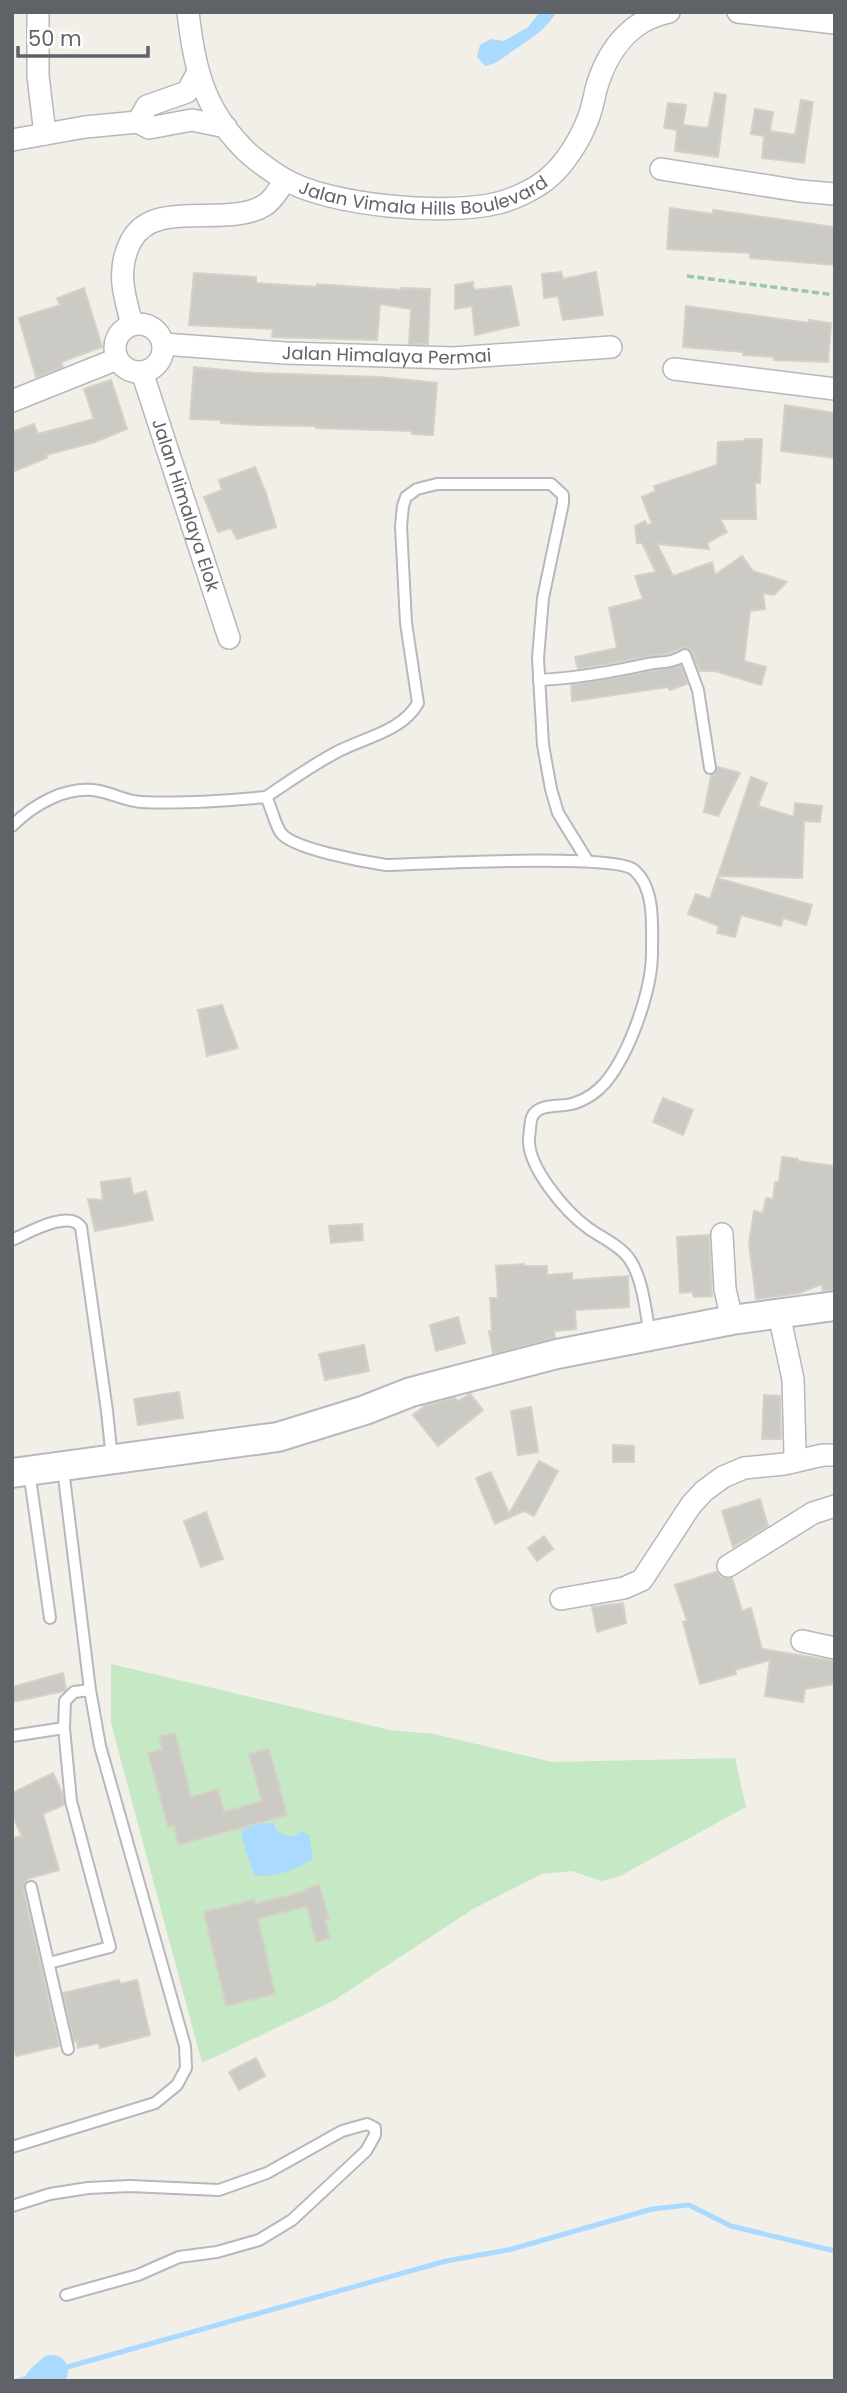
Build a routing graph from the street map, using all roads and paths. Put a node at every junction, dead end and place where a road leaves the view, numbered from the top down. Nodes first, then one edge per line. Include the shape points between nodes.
1 (38, 12) edge
2 (188, 12) edge
3 (669, 12) edge
4 (738, 12) edge
5 (835, 23) edge
6 (198, 72) junction
7 (138, 122) junction
8 (226, 127) junction
9 (45, 134) junction
10 (12, 139) edge
11 (662, 169) dead end
12 (285, 180) junction
13 (835, 194) edge
14 (687, 276) dead end
15 (835, 295) edge
16 (132, 324) junction
17 (163, 344) junction
18 (611, 347) dead end
19 (117, 359) junction
20 (674, 369) dead end
21 (142, 372) junction
22 (835, 389) edge
23 (12, 401) edge
24 (229, 638) dead end
25 (539, 680) junction
26 (710, 768) dead end
27 (266, 797) junction
28 (12, 826) edge
29 (587, 860) junction
30 (722, 1234) dead end
31 (12, 1240) edge
32 (835, 1306) edge
33 (779, 1314) junction
34 (732, 1320) junction
35 (650, 1336) junction
36 (835, 1455) edge
37 (112, 1459) junction
38 (793, 1462) junction
39 (63, 1466) junction
40 (21, 1472) edge
41 (835, 1506) edge
42 (728, 1566) dead end
43 (561, 1599) dead end
44 (50, 1618) dead end
45 (802, 1641) dead end
46 (835, 1648) edge
47 (90, 1690) junction
48 (64, 1728) junction
49 (12, 1736) edge
50 (31, 1887) dead end
51 (49, 1963) junction
52 (68, 2049) dead end
53 (12, 2147) edge
54 (12, 2206) edge
55 (66, 2295) dead end

1 - 9 street via 38,76
2 - 6 street, Jalan Vimala Hills Boulevard
3 - 12 street, Jalan Vimala Hills Boulevard via 628,31 604,66 581,135 548,179 500,203 464,209 397,206 344,199
4 - 5 street
6 - 7 street via 187,92 147,106
6 - 8 street, Jalan Vimala Hills Boulevard via 210,106
7 - 8 street via 149,128 192,120
7 - 9 street
8 - 12 street, Jalan Vimala Hills Boulevard via 243,148
9 - 10 street
11 - 13 street
12 - 16 street via 267,205 227,216 162,218 138,231 125,253 121,279
14 - 15 path
16 - 17 street via 156,330
16 - 19 street via 115,342
17 - 18 street, Jalan Himalaya Permai via 453,358
17 - 21 street via 160,360
19 - 21 street via 127,369
19 - 23 street
20 - 22 street
21 - 24 street, Jalan Himalaya Elok
25 - 26 lane via 674,662 683,650 698,690
25 - 27 lane via 543,598 563,495 551,484 541,483 437,484 417,489 406,497 401,526 406,623 418,703 398,725 337,752
25 - 29 lane via 551,789 558,813
27 - 28 lane via 141,802 101,791 76,792 41,802
27 - 29 lane via 280,831 291,841 364,862
29 - 35 lane via 624,864 634,869 647,888 651,970 638,1018 607,1081 574,1104 538,1110 532,1116 529,1141 536,1166 564,1205 632,1262
30 - 34 street
31 - 37 lane via 61,1220 77,1221 81,1227
32 - 33 street
33 - 34 street
33 - 38 street via 793,1380
34 - 35 street
35 - 37 street via 411,1392 278,1437
36 - 38 street
37 - 39 street
38 - 43 street via 744,1468 714,1483 691,1505 635,1585
39 - 40 street
39 - 47 lane
40 - 44 lane
41 - 42 street via 813,1513
45 - 46 street
47 - 48 lane via 74,1692 65,1701
47 - 53 lane via 100,1746 185,2046 186,2068 177,2085 155,2103
48 - 49 lane
48 - 51 lane via 71,1801 110,1947
50 - 51 lane
51 - 52 lane
54 - 55 lane via 88,2188 219,2190 267,2173 342,2131 367,2124 375,2128 366,2151 292,2220 259,2240 179,2258 138,2276

